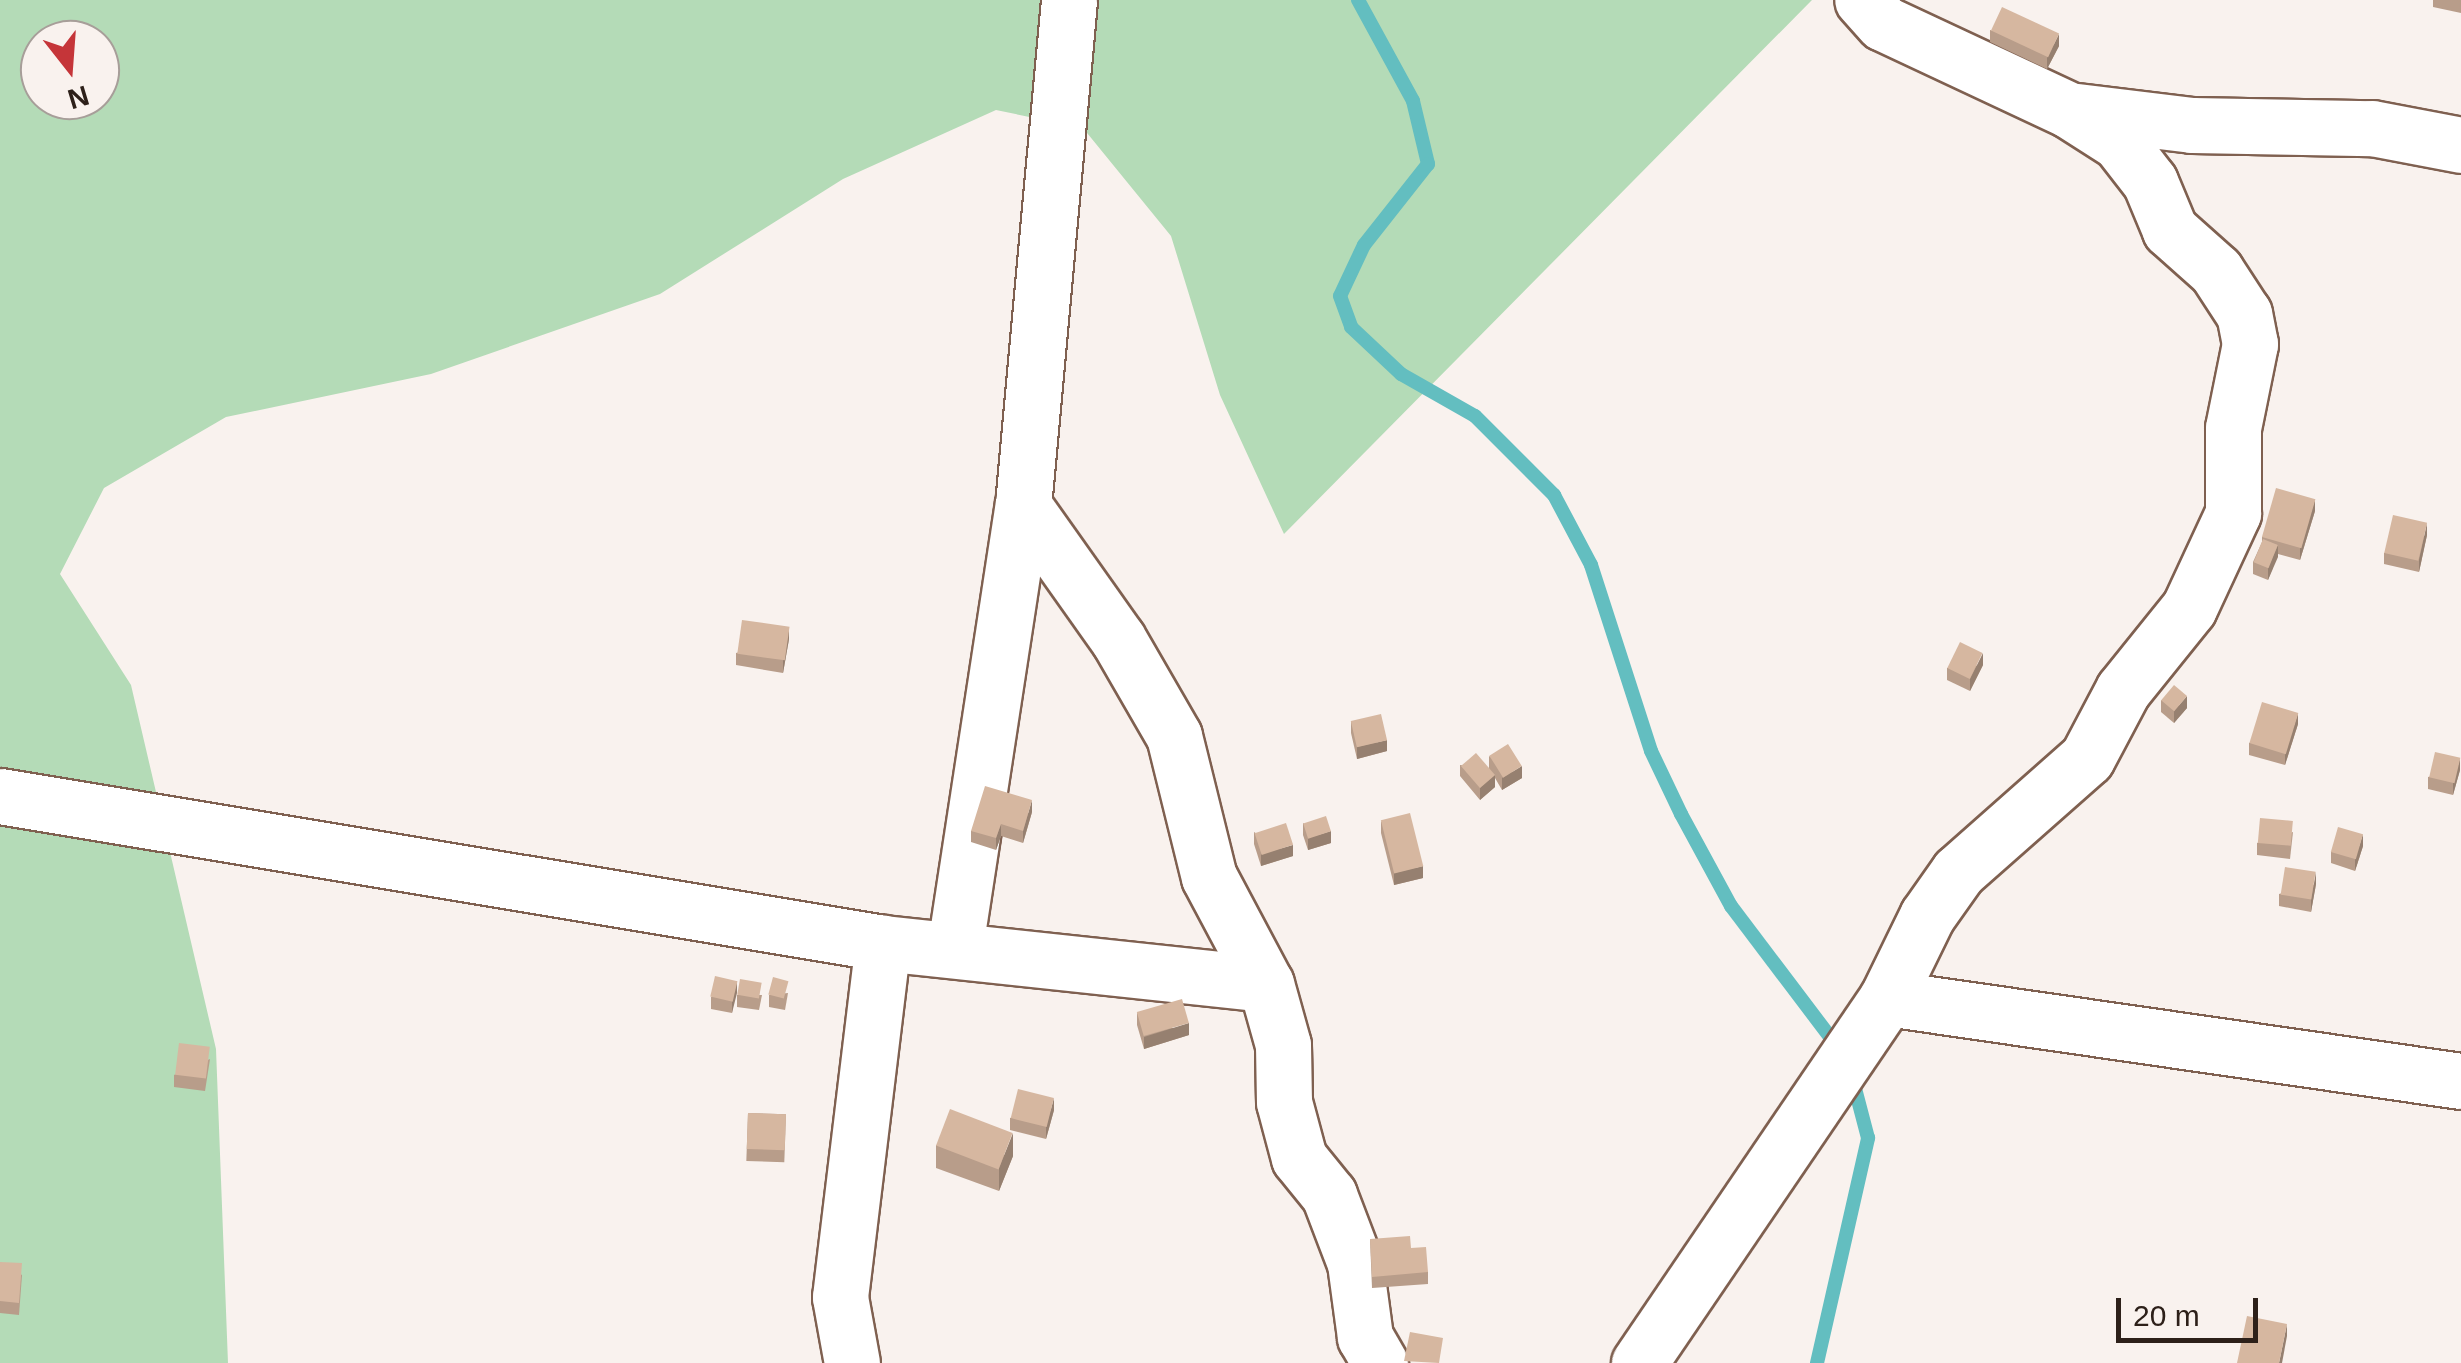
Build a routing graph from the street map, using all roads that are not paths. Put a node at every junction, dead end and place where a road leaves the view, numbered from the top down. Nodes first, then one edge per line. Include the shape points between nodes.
1 (1068, 0) edge
2 (1862, 0) edge
3 (2069, 110) junction
4 (2461, 145) edge
5 (1023, 504) junction
6 (0, 796) edge
7 (883, 943) junction
8 (954, 948) junction
9 (1266, 984) junction
10 (1887, 998) junction
11 (2461, 1081) edge
12 (852, 1363) edge
13 (1380, 1363) edge
14 (1638, 1363) edge

1 - 5 street
2 - 3 street via 1884,23
3 - 4 street via 2192,125 2372,128
3 - 10 street via 2119,142 2150,182 2170,230 2216,271 2244,314 2250,360 2233,428 2233,513 2189,608 2123,690 2088,758 1958,872 1927,916
5 - 8 street
5 - 9 street via 1118,638 1174,736 1209,877
6 - 7 street
7 - 8 street
7 - 12 street via 840,1297
8 - 9 street
9 - 13 street via 1283,1046 1284,1102 1299,1158 1329,1195 1355,1263 1364,1337
10 - 11 street
10 - 14 street

